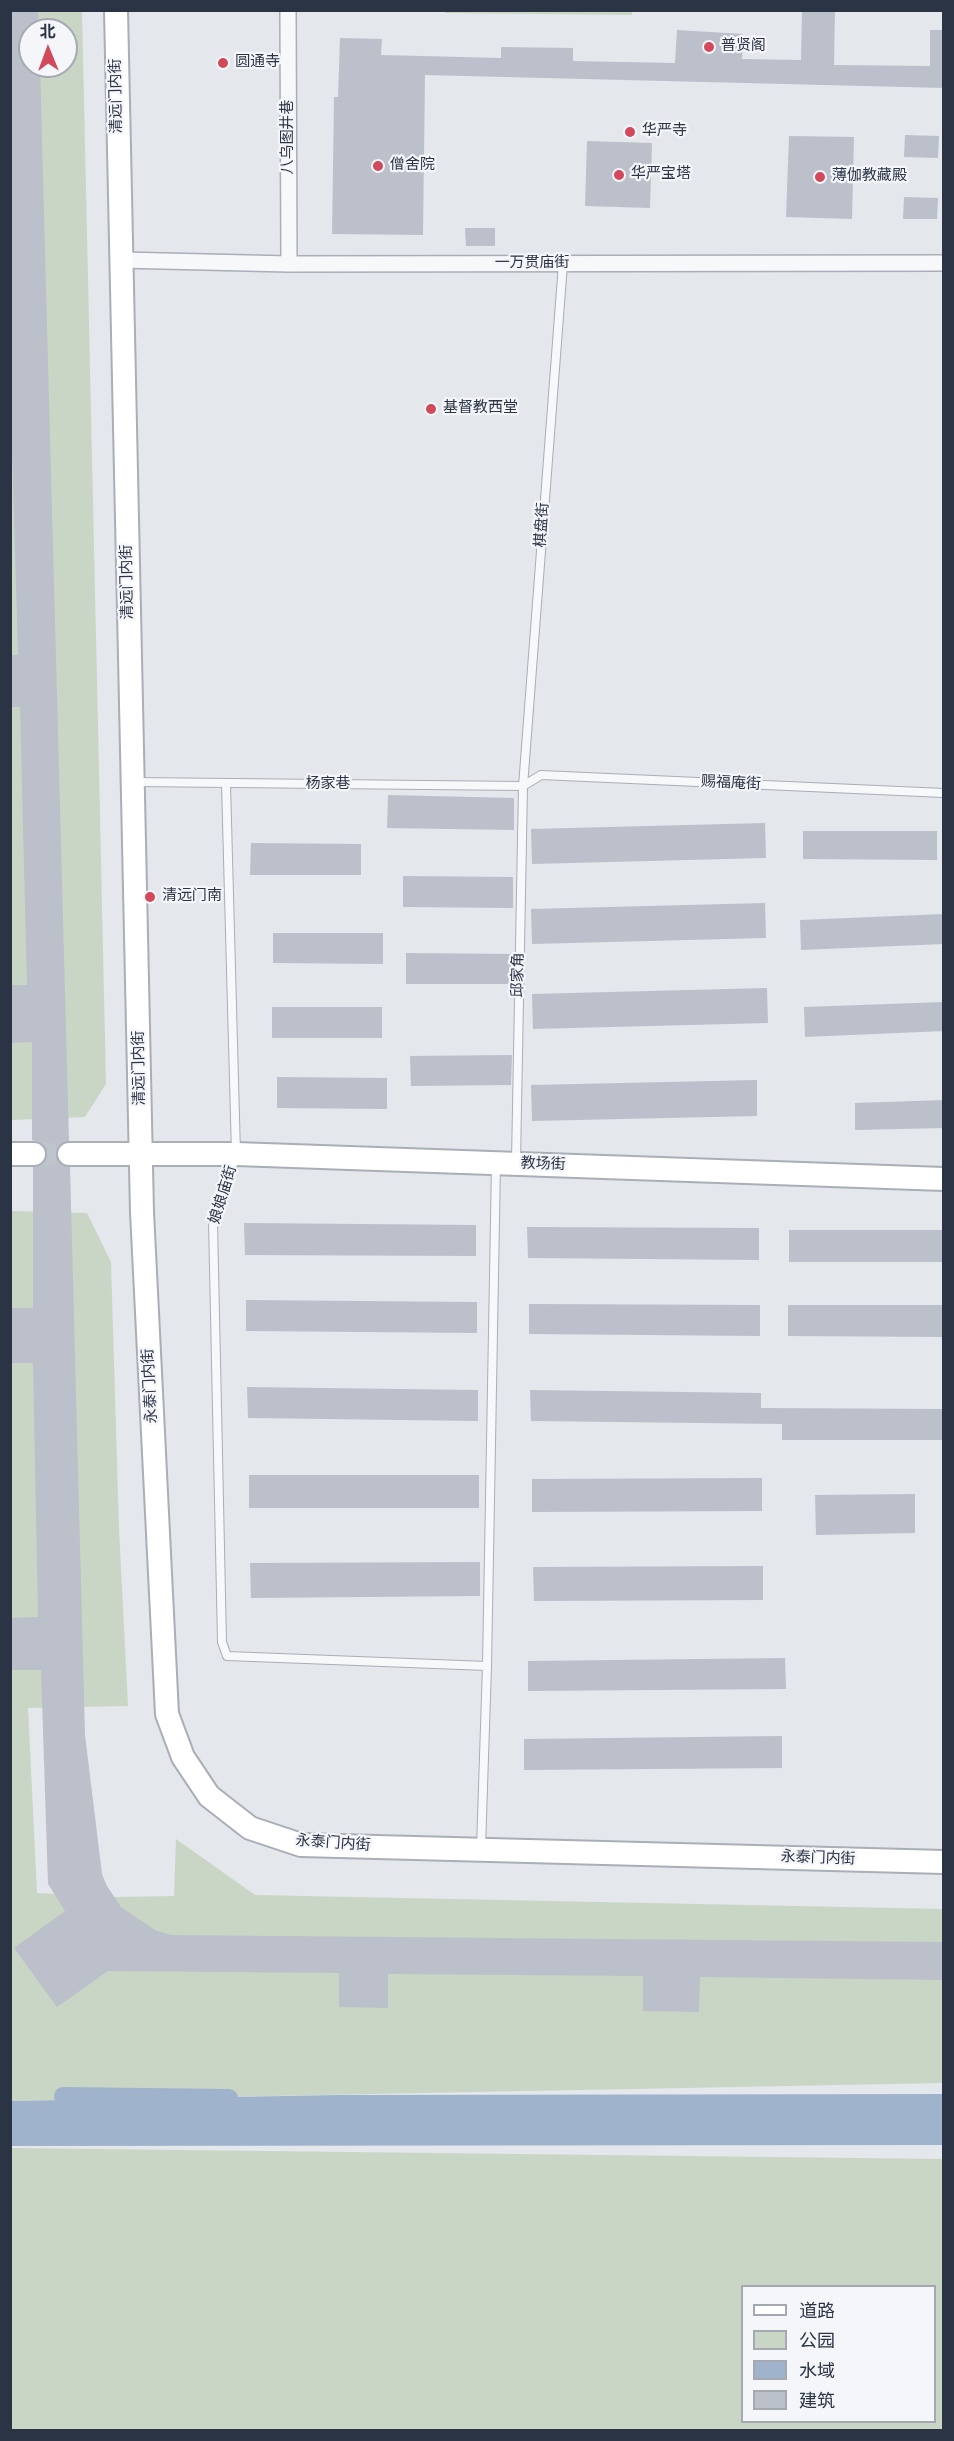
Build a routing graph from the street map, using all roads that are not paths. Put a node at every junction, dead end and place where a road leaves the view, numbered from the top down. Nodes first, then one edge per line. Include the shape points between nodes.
1 (116, 10) edge
2 (288, 10) edge
3 (121, 260) junction
4 (944, 263) edge
5 (289, 264) junction
6 (563, 264) junction
7 (133, 782) junction
8 (226, 784) junction
9 (523, 786) junction
10 (944, 793) edge
11 (10, 1154) edge
12 (34, 1154) tunnel mouth
13 (69, 1154) tunnel mouth
14 (142, 1154) junction
15 (236, 1154) junction
16 (506, 1163) junction
17 (944, 1179) edge
18 (487, 1666) junction
19 (481, 1850) junction
20 (944, 1862) edge

1 - 3 main road, 清远门内街
2 - 5 street, 八乌图井巷
3 - 5 street, 一万贯庙街
3 - 7 main road, 清远门内街
4 - 6 street, 一万贯庙街
5 - 6 street, 一万贯庙街
6 - 9 lane, 棋盘街
7 - 8 lane, 杨家巷
7 - 14 main road, 清远门内街
8 - 9 lane, 杨家巷
8 - 15 lane, 娘娘庙街
9 - 10 lane, 赐福庵街 via 541,775
9 - 16 lane, 邱家角
11 - 12 main road
13 - 14 main road, 教场街
14 - 15 main road, 教场街
14 - 19 main road, 永泰门内街 via 167,1714 183,1757 210,1796 250,1828 301,1845
15 - 16 main road, 教场街
15 - 18 lane, 娘娘庙街 via 213,1221 222,1642 227,1656
16 - 17 main road, 教场街
16 - 18 lane, 邱家角
18 - 19 lane, 邱家角
19 - 20 main road, 永泰门内街

